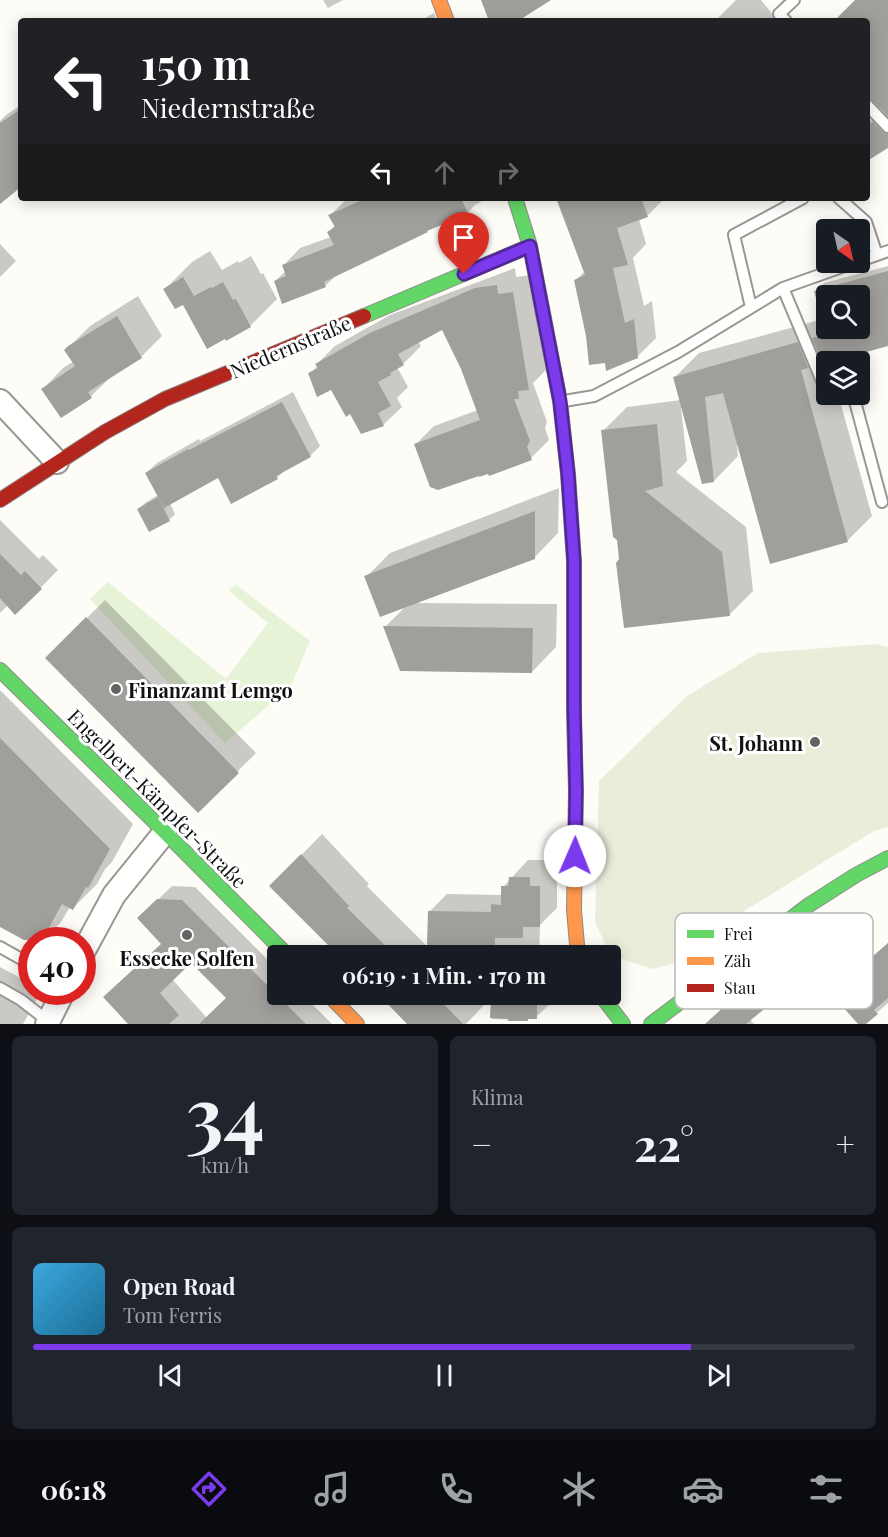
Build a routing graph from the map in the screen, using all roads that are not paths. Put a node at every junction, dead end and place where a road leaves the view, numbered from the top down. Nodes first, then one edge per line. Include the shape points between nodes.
1 (439, 0) edge
2 (794, 0) edge
3 (446, 18) edge
4 (783, 18) edge
5 (870, 108) edge
6 (888, 127) edge
7 (515, 201) edge
8 (797, 201) edge
9 (842, 201) edge
10 (530, 246) junction
11 (883, 253) edge
12 (826, 273) edge
13 (783, 288) junction
14 (751, 307) junction
15 (816, 367) edge
16 (0, 401) edge
17 (560, 401) junction
18 (856, 405) edge
19 (57, 462) junction
20 (0, 500) edge
21 (882, 502) dead end
22 (0, 670) edge
23 (165, 832) junction
24 (888, 858) edge
25 (798, 913) edge
26 (96, 928) edge
27 (277, 945) edge
28 (577, 945) edge
29 (0, 946) edge
30 (18, 957) edge
31 (0, 988) edge
32 (57, 1005) edge
33 (339, 1005) edge
34 (608, 1005) edge
35 (675, 1005) edge
36 (49, 1023) edge
37 (357, 1024) edge
38 (623, 1024) edge
39 (651, 1024) edge

1 - 3 street
2 - 4 lane via 779,14
5 - 6 lane
7 - 10 street
8 - 14 lane via 734,235
9 - 11 lane via 866,222
10 - 17 street
10 - 19 street, Niedernstraße via 165,399
12 - 13 lane
13 - 14 lane
13 - 15 lane
14 - 17 lane via 678,352 594,396
16 - 19 street
17 - 28 street via 574,561
18 - 21 lane
19 - 20 street, Niedernstraße
22 - 23 street, Engelbert-Kämpfer-Straße
23 - 26 street via 114,895
23 - 27 street, Engelbert-Kämpfer-Straße
24 - 25 street
29 - 30 lane
31 - 36 lane
32 - 36 street
33 - 37 street
34 - 38 street
35 - 39 street

